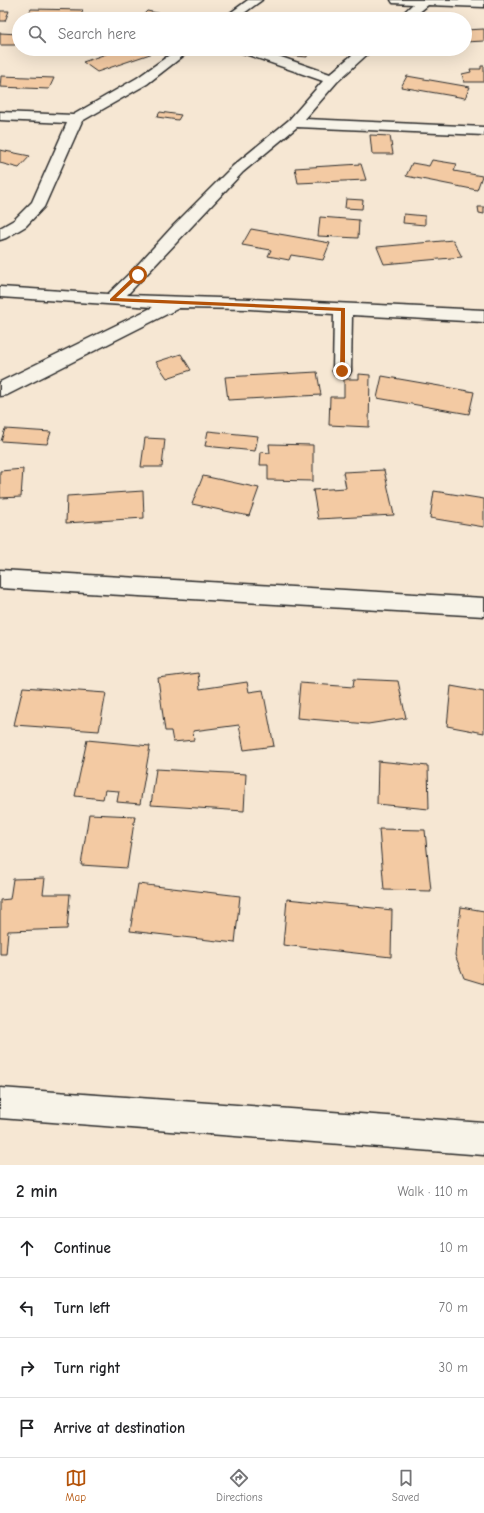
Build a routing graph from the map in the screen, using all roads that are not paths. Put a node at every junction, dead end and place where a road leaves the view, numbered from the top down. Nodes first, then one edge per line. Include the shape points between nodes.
1 (256, 0) edge
2 (397, 0) edge
3 (425, 0) edge
4 (484, 3) edge
5 (247, 12) edge
6 (411, 12) edge
7 (176, 56) edge
8 (273, 56) edge
9 (360, 56) edge
10 (332, 79) junction
11 (0, 116) edge
12 (76, 119) junction
13 (294, 124) junction
14 (484, 131) edge
15 (0, 235) edge
16 (0, 292) edge
17 (112, 300) junction
18 (176, 302) junction
19 (343, 309) junction
20 (484, 316) edge
21 (342, 371) dead end
22 (0, 390) edge
23 (0, 579) edge
24 (484, 607) edge
25 (0, 1103) edge
26 (484, 1139) edge

1 - 5 street
2 - 3 street
3 - 4 street
3 - 6 street
7 - 12 street via 142,81
8 - 10 street
9 - 10 street
10 - 13 street
11 - 12 street
12 - 15 street via 39,204 20,223
13 - 14 street
13 - 17 street via 238,169
16 - 17 street
17 - 18 street
18 - 19 street
18 - 22 street
19 - 20 street
19 - 21 street
23 - 24 street
25 - 26 street

